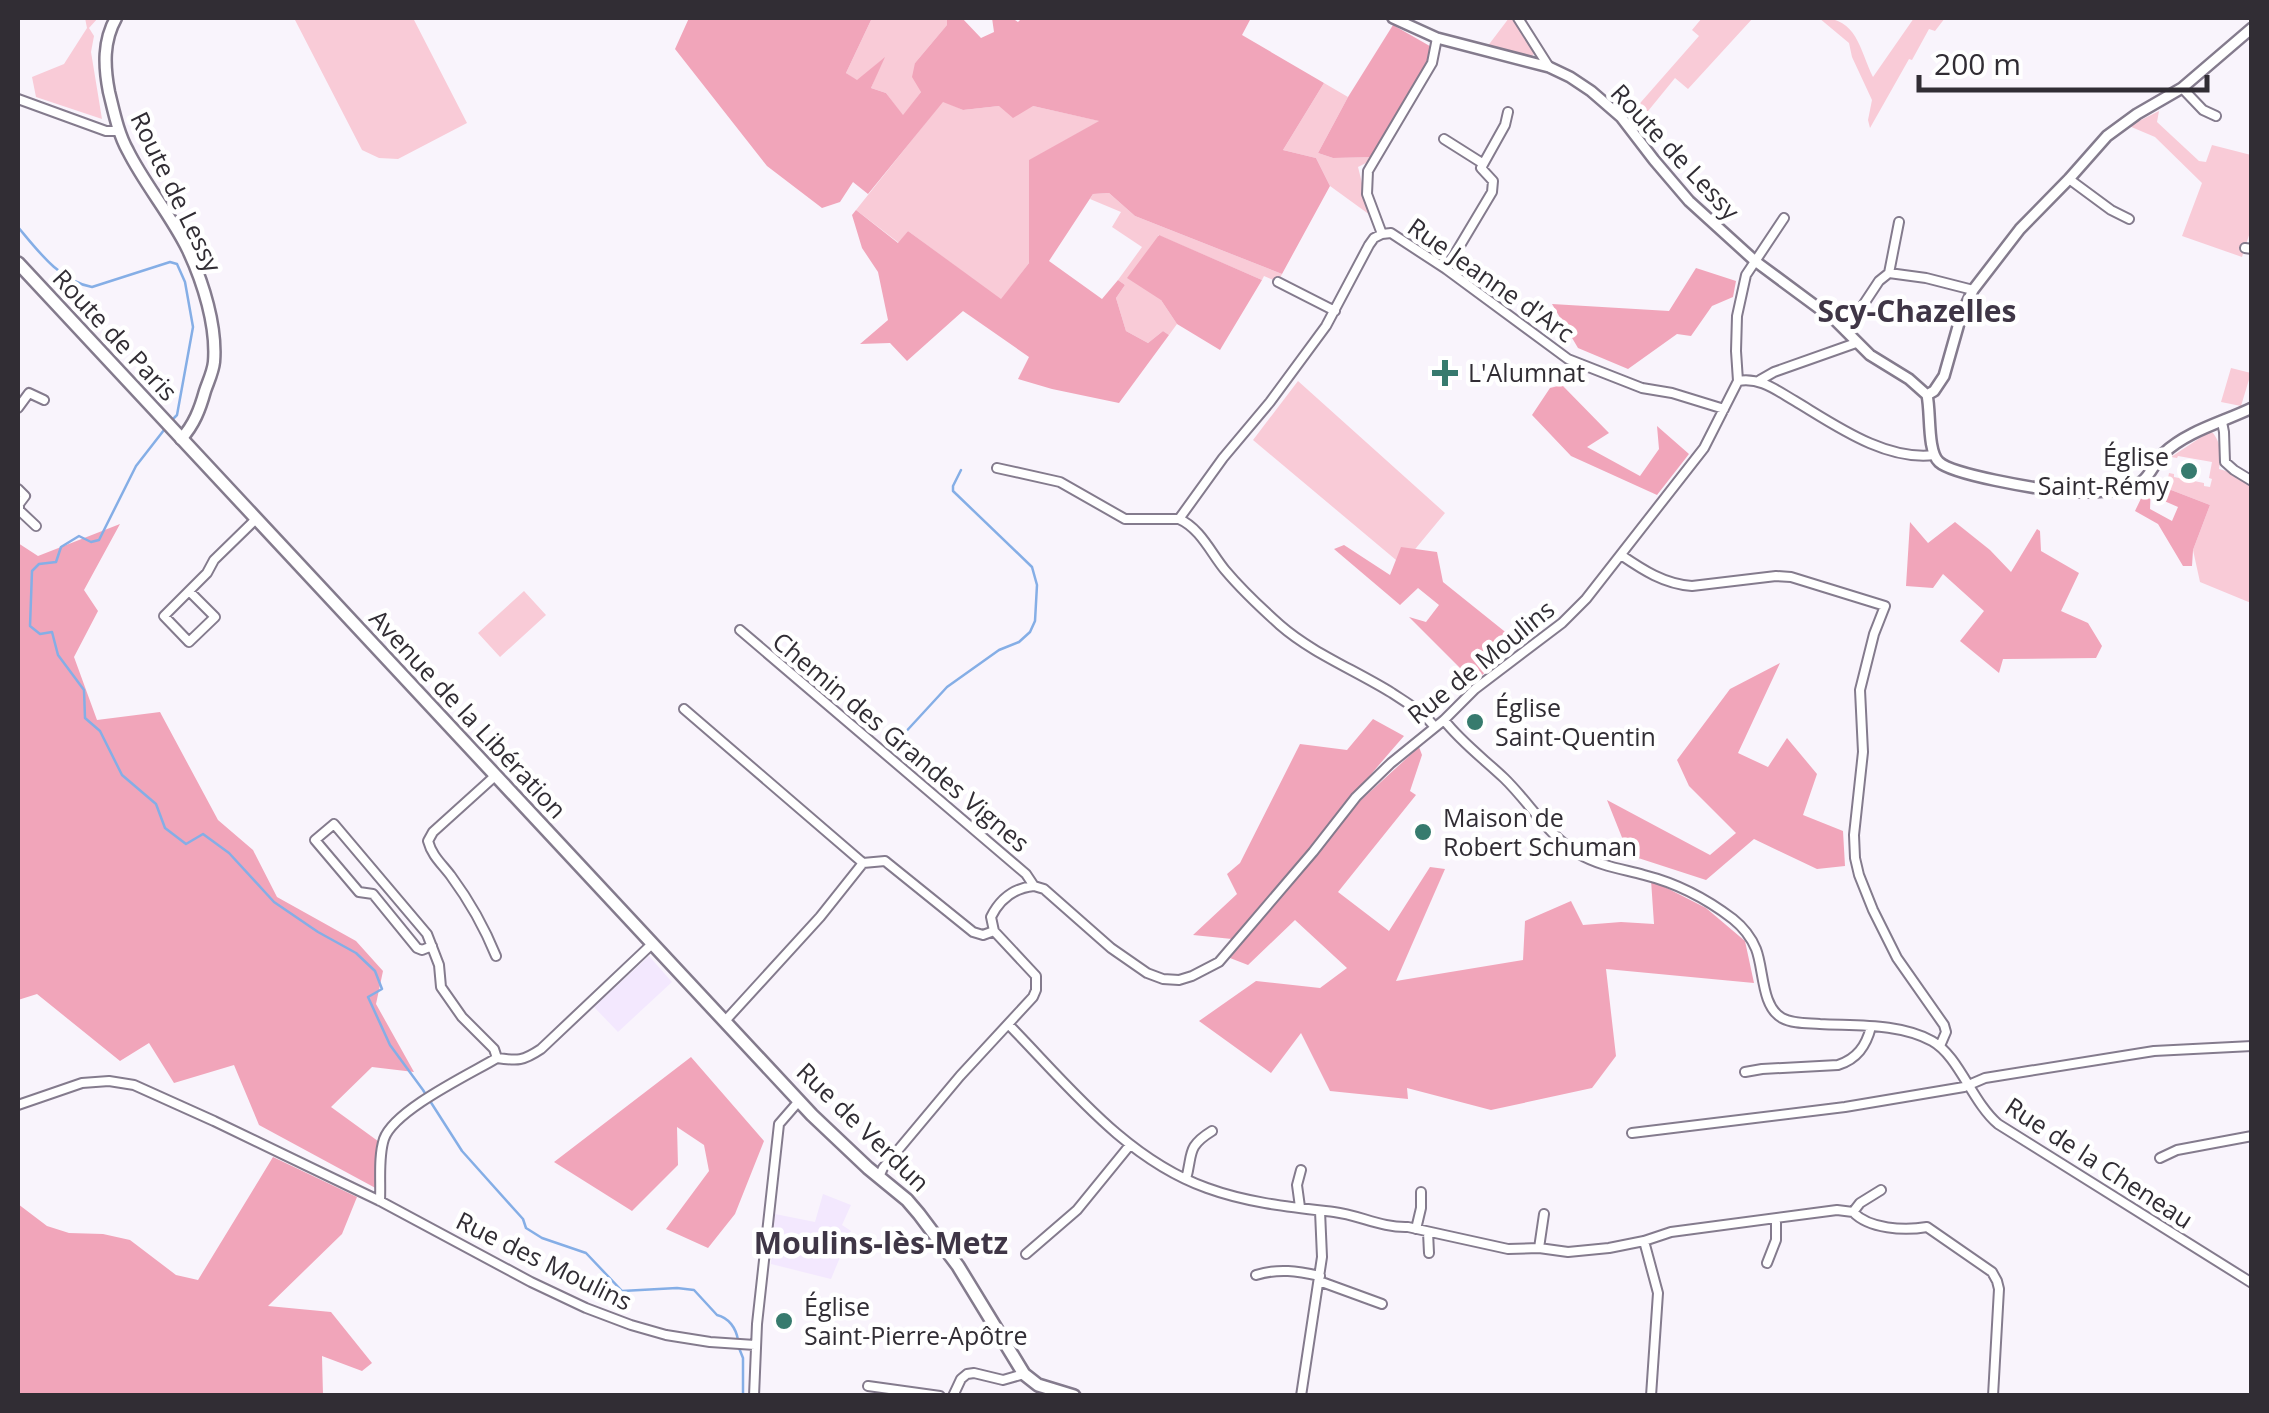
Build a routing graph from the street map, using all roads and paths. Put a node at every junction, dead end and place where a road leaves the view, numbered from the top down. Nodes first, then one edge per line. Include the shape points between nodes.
1 (116, 18) edge
2 (1394, 18) edge
3 (1518, 18) edge
4 (2252, 28) edge
5 (1437, 38) junction
6 (1548, 67) junction
7 (2182, 88) junction
8 (18, 99) edge
9 (1508, 112) dead end
10 (2216, 116) dead end
11 (119, 131) junction
12 (1444, 139) dead end
13 (1482, 163) junction
14 (2070, 180) junction
15 (1784, 218) dead end
16 (2129, 218) dead end
17 (1900, 222) dead end
18 (1382, 234) junction
19 (1754, 261) junction
20 (18, 263) edge
21 (1446, 268) junction
22 (1889, 273) junction
23 (1278, 282) dead end
24 (1972, 290) junction
25 (1335, 311) junction
26 (1846, 330) junction
27 (1856, 343) junction
28 (1760, 380) junction
29 (1738, 381) junction
30 (1928, 396) junction
31 (44, 400) dead end
32 (18, 408) edge
33 (2252, 408) edge
34 (1724, 409) junction
35 (2222, 422) junction
36 (180, 438) junction
37 (1934, 455) junction
38 (997, 468) dead end
39 (2252, 481) edge
40 (18, 489) edge
41 (256, 519) junction
42 (1179, 519) junction
43 (36, 526) dead end
44 (1621, 555) junction
45 (189, 592) junction
46 (740, 630) dead end
47 (684, 710) dead end
48 (1444, 720) junction
49 (1434, 726) junction
50 (495, 776) junction
51 (863, 863) junction
52 (1034, 886) junction
53 (994, 930) junction
54 (652, 944) junction
55 (432, 946) junction
56 (496, 956) dead end
57 (725, 1022) junction
58 (1008, 1024) junction
59 (1871, 1026) junction
60 (1940, 1046) junction
61 (2252, 1046) edge
62 (497, 1058) junction
63 (1745, 1072) dead end
64 (1968, 1085) junction
65 (800, 1101) junction
66 (18, 1105) edge
67 (1212, 1131) dead end
68 (1632, 1133) dead end
69 (2252, 1136) edge
70 (1130, 1144) junction
71 (2160, 1158) dead end
72 (1301, 1170) dead end
73 (879, 1177) junction
74 (1186, 1178) junction
75 (1881, 1190) dead end
76 (1420, 1192) dead end
77 (380, 1201) junction
78 (1300, 1207) junction
79 (1320, 1210) junction
80 (1853, 1212) junction
81 (1544, 1214) dead end
82 (1776, 1220) junction
83 (1416, 1229) junction
84 (1428, 1232) junction
85 (1644, 1240) junction
86 (1539, 1248) junction
87 (1429, 1253) dead end
88 (1026, 1254) dead end
89 (1766, 1263) dead end
90 (1256, 1275) dead end
91 (1320, 1279) junction
92 (2252, 1283) edge
93 (1382, 1304) dead end
94 (756, 1345) junction
95 (1024, 1374) junction
96 (868, 1386) dead end
97 (754, 1396) edge
98 (940, 1396) edge
99 (953, 1396) edge
100 (1074, 1396) edge
101 (1300, 1396) edge
102 (1650, 1396) edge
103 (1993, 1396) edge

1 - 11 main road, Route de Lessy via 105,57
2 - 5 street, Route de Lessy
3 - 6 street
4 - 7 street
5 - 6 street, Route de Lessy
5 - 18 street via 1432,63 1368,171 1367,194
6 - 19 street, Route de Lessy via 1621,118 1680,191
7 - 10 street
7 - 14 street via 2107,136
8 - 11 street
9 - 13 street
11 - 36 main road, Route de Lessy via 185,245 207,306 214,366 191,428
12 - 13 street
13 - 21 street via 1494,186
14 - 16 street
14 - 24 street
15 - 19 street
17 - 22 street
18 - 21 street, Rue Jeanne d'Arc via 1391,233
18 - 25 street, Rue Jeanne d'Arc
19 - 26 street, Route de Lessy
19 - 29 street via 1738,316
20 - 36 main road, Route de Paris
21 - 34 street, Rue Jeanne d'Arc via 1568,359 1642,388
22 - 24 street
22 - 26 street
23 - 25 street
24 - 30 street via 1944,376
25 - 42 street, Rue Jeanne d'Arc
26 - 27 street, Route de Lessy
27 - 28 street
27 - 30 street, Route de Lessy
28 - 29 street
28 - 37 street via 1872,444
29 - 34 street, Rue de Moulins
30 - 37 street
31 - 32 street via 30,393
33 - 35 street
34 - 44 street, Rue de Moulins via 1704,448
35 - 37 street via 2162,454 2138,484 2086,492 1976,475
35 - 39 street via 2225,462
36 - 41 main road, Avenue de la Libération
38 - 42 street via 1060,482 1125,519
40 - 43 street via 25,496 19,510
41 - 45 street
41 - 50 main road, Avenue de la Libération
42 - 49 street via 1302,642
44 - 48 street, Rue de Moulins via 1562,623
44 - 60 street, Rue de la Cheneau via 1678,585 1792,577 1885,606 1859,698 1855,858 1897,958 1944,1025
45 - 45 street via 164,616 189,642 215,617
46 - 52 street, Chemin des Grandes Vignes
47 - 51 street
48 - 49 street, Rue de Moulins
48 - 59 street via 1566,845 1607,866 1680,887 1743,928 1780,1017
49 - 52 street, Rue de Moulins via 1356,796 1220,962 1192,976 1147,973
50 - 54 main road, Avenue de la Libération
50 - 56 street via 428,841
51 - 53 street via 885,861 972,932
51 - 57 street
52 - 53 street via 996,906 990,917
53 - 58 street via 1038,983
54 - 57 main road, Avenue de la Libération
54 - 62 street via 541,1049 517,1061
55 - 55 street via 334,824 316,840 417,948
55 - 62 street via 441,987
57 - 65 main road, Rue de Verdun
58 - 70 street
58 - 73 street
59 - 60 street via 1911,1032
59 - 63 street via 1849,1062
60 - 64 street, Rue de la Cheneau
61 - 64 street via 2154,1051
62 - 77 street via 422,1100 391,1126 382,1149
64 - 68 street
64 - 92 street, Rue de la Cheneau via 1998,1124
65 - 73 main road, Rue de Verdun
65 - 94 street via 779,1124
66 - 77 street, Rue des Moulins via 82,1083 134,1085
67 - 74 street via 1190,1154
69 - 71 street
70 - 74 street
70 - 88 street via 1076,1210
72 - 78 street
73 - 95 main road, Rue de Verdun via 907,1200 949,1254
74 - 78 street via 1257,1203
75 - 80 street
76 - 83 street
77 - 94 street, Rue des Moulins via 531,1282 631,1326
78 - 79 street
79 - 83 street
79 - 91 street
80 - 82 street
80 - 103 street via 1872,1224 1927,1227 1992,1272 1999,1289
81 - 86 street
82 - 85 street
82 - 89 street
83 - 84 street
84 - 86 street via 1508,1249
84 - 87 street
85 - 86 street via 1568,1252
85 - 102 street via 1658,1293
90 - 91 street via 1290,1270
91 - 93 street
91 - 101 street
94 - 97 street
95 - 99 street via 1003,1380 967,1374
95 - 100 main road
96 - 98 street

